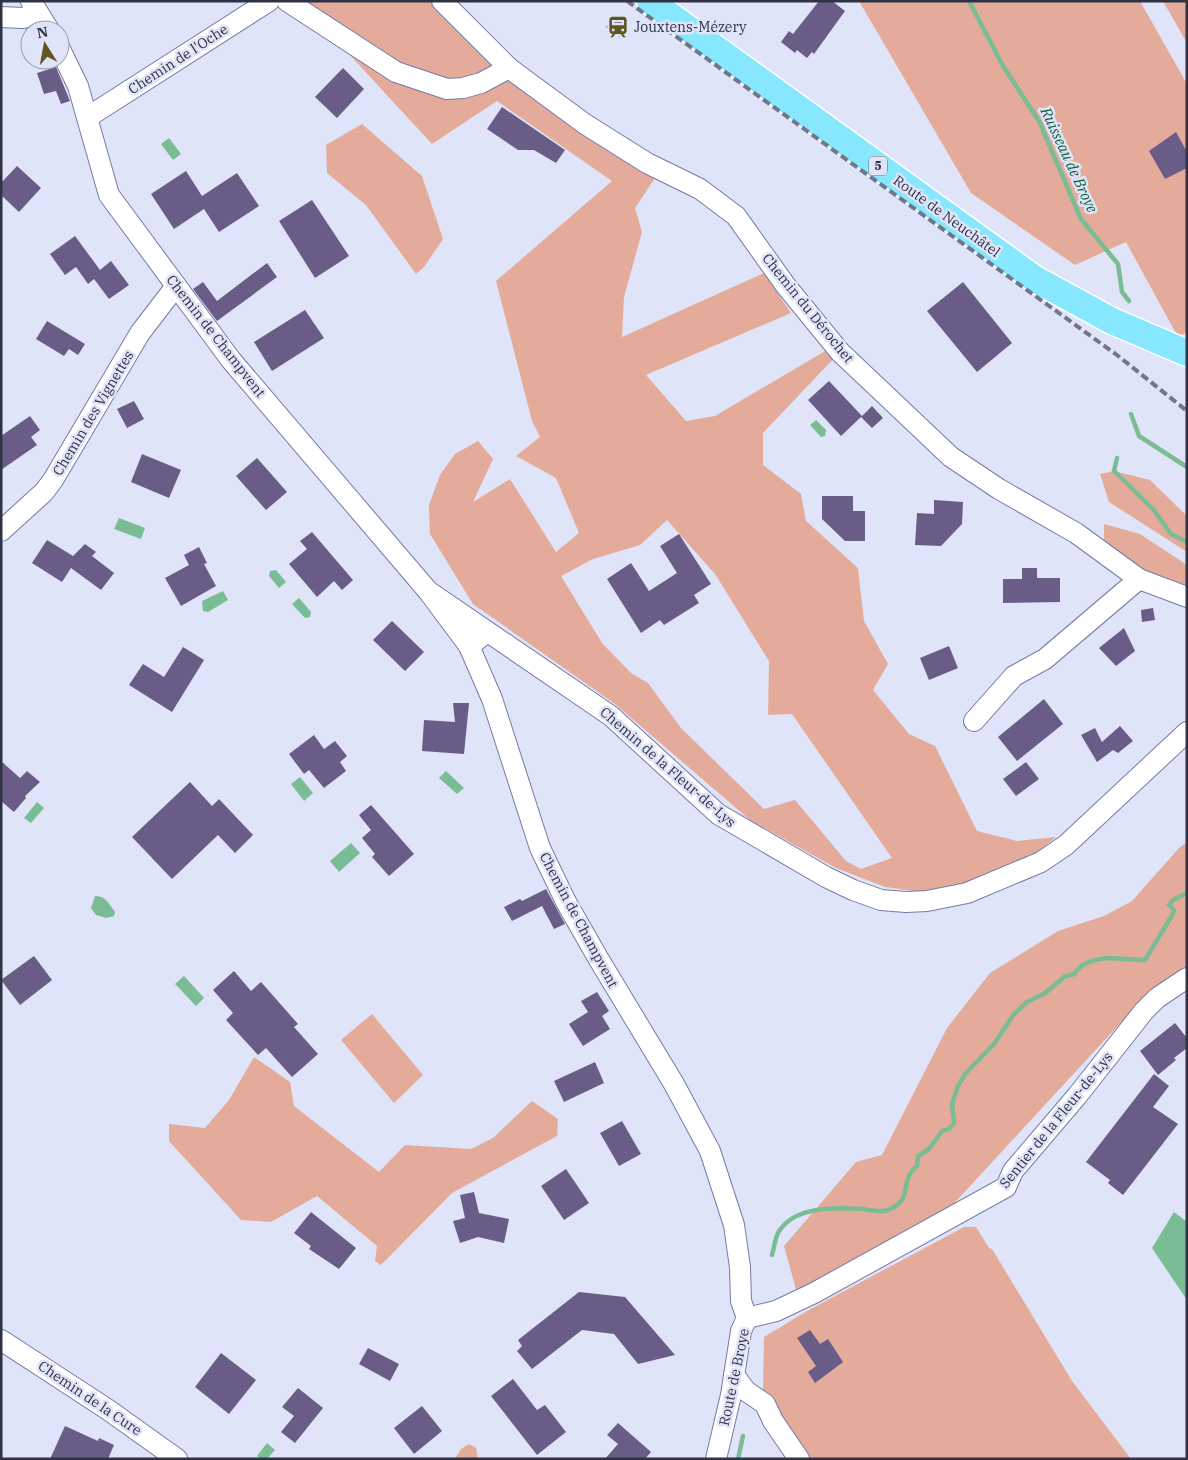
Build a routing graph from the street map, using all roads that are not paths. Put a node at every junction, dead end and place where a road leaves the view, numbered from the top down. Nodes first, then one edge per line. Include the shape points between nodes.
1 (270, 1) edge
2 (287, 1) edge
3 (442, 1) edge
4 (650, 1) edge
5 (35, 7) edge
6 (1, 17) edge
7 (42, 20) edge
8 (509, 68) junction
9 (70, 70) edge
10 (88, 117) junction
11 (176, 286) junction
12 (1187, 353) edge
13 (1, 531) edge
14 (1139, 579) junction
15 (428, 591) junction
16 (1187, 597) edge
17 (487, 632) junction
18 (469, 646) junction
19 (974, 722) dead end
20 (1187, 732) edge
21 (1187, 978) edge
22 (710, 1151) joint
23 (747, 1318) junction
24 (1, 1340) edge
25 (734, 1375) junction
26 (727, 1410) junction
27 (773, 1421) junction
28 (177, 1459) edge
29 (716, 1459) edge
30 (799, 1459) edge

1 - 10 street, Chemin de l'Oche
2 - 8 street via 396,72 446,90 481,82
3 - 8 street, Chemin du Dérochet
4 - 12 main road, Route de Neuchâtel / 5 via 1035,279 1112,321
5 - 6 street via 23,18
5 - 7 street
8 - 14 street, Chemin du Dérochet via 585,124 647,163 721,203 736,216 786,286 840,352 945,451 999,489 1076,533
9 - 10 street, Chemin de Champvent
10 - 11 street, Chemin de Champvent via 109,195
11 - 13 street, Chemin des Vignettes via 140,333 53,480
11 - 15 street, Chemin de Champvent via 231,360
14 - 16 street, Chemin du Dérochet
14 - 19 street via 1045,659 1014,676
15 - 17 street, Chemin de Champvent
15 - 18 street, Chemin de Champvent
17 - 18 street
17 - 20 street, Chemin de la Fleur-de-Lys via 611,716 718,814 826,878 881,900 927,902 967,893 1041,862 1066,845
18 - 22 street, Chemin de Champvent via 492,699 540,848 593,950 674,1084
21 - 23 street, Sentier de la Fleur-de-Lys via 1144,1011 1078,1096 1013,1171 1006,1187 808,1296 776,1311
22 - 23 street, Route de Broye via 734,1225 741,1301
23 - 25 street, Route de Broye via 741,1331
24 - 28 street, Chemin de la Cure via 92,1398
25 - 26 street, Route de Broye
25 - 27 street via 746,1391 765,1404
26 - 27 street via 736,1406 750,1408
26 - 29 street, Route de Broye
27 - 30 street

